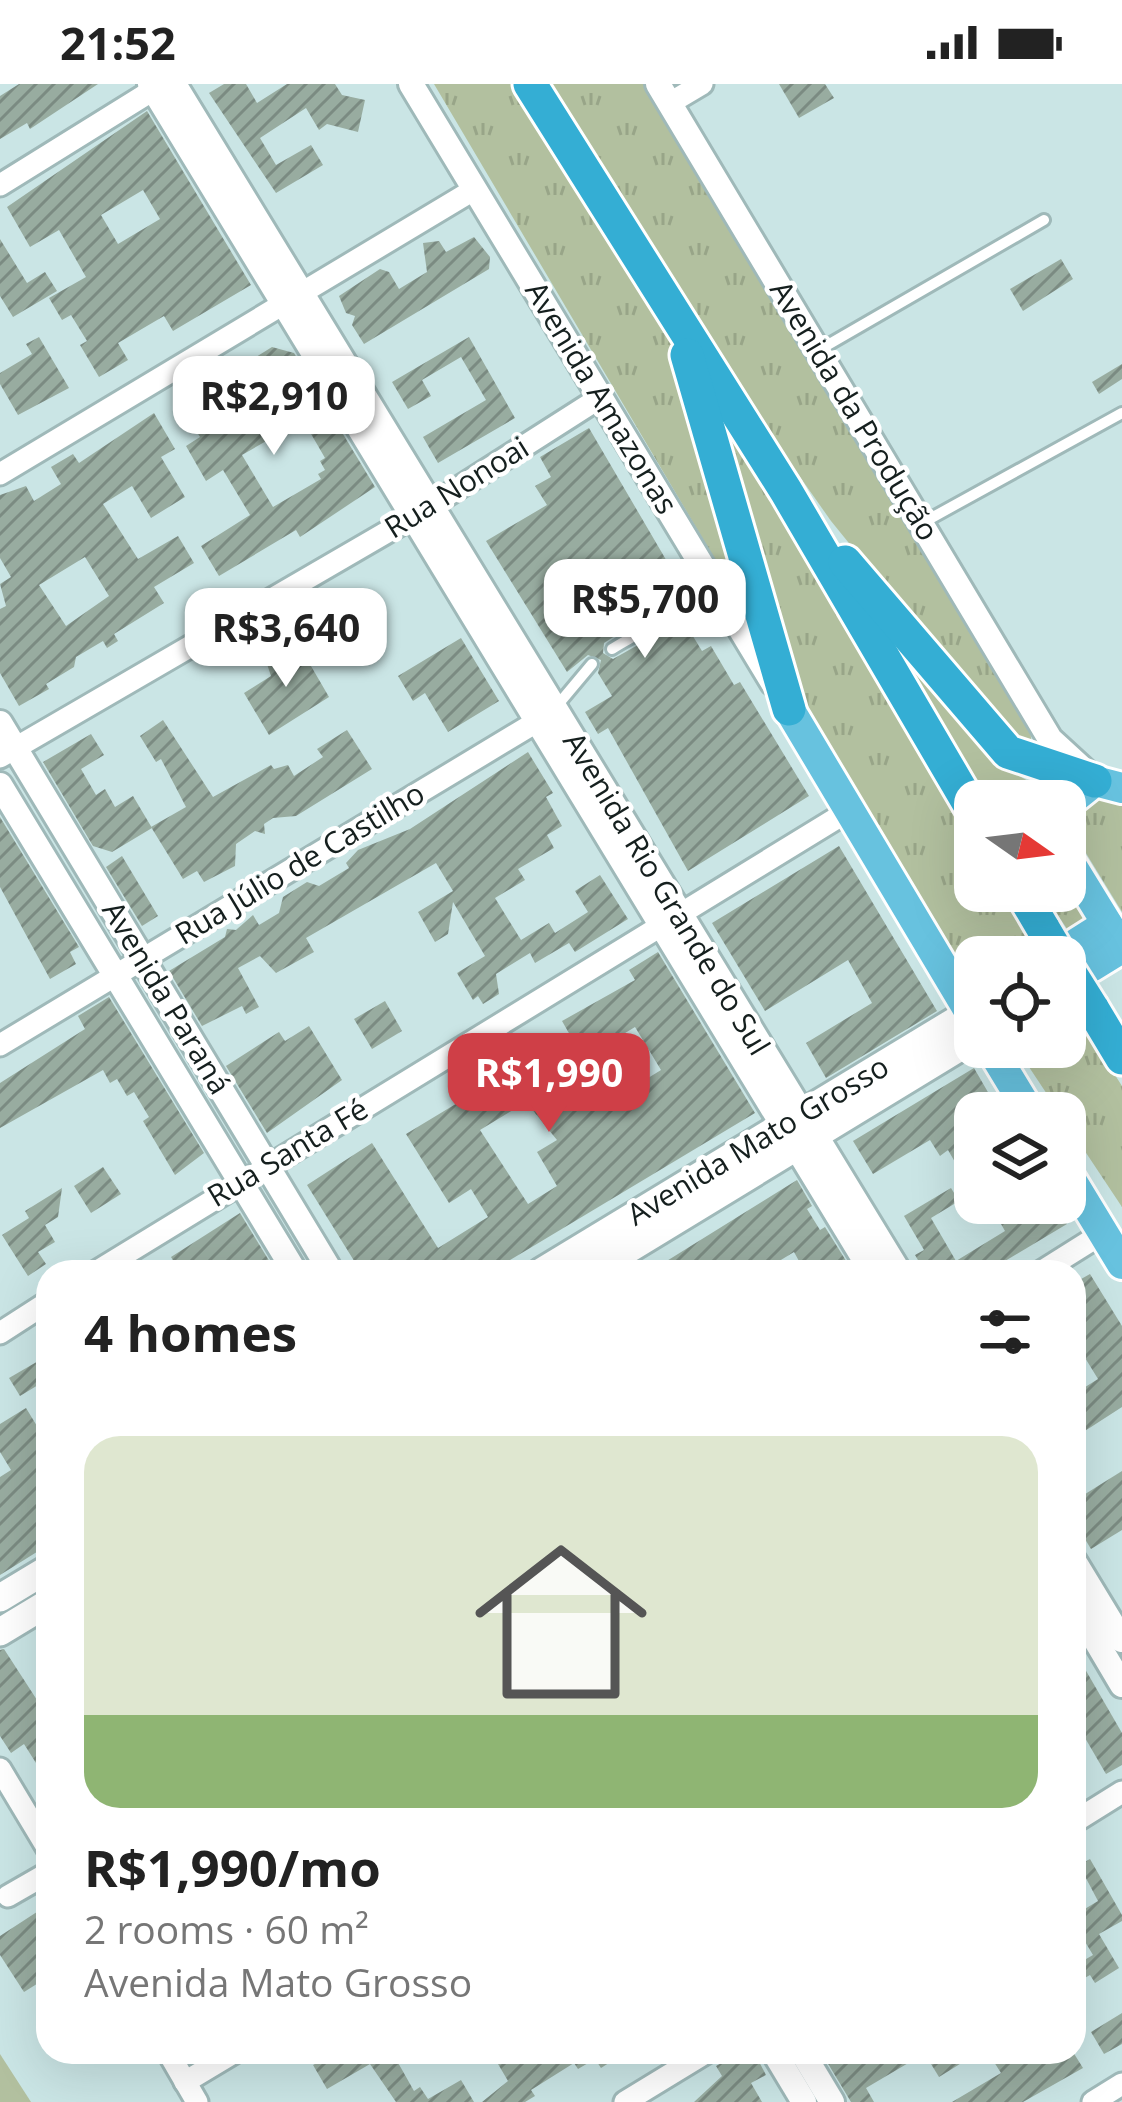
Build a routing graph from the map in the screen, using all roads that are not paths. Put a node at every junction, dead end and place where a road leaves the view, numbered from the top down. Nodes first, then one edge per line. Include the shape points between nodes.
1 (411, 84) edge
2 (530, 84) edge
3 (702, 84) edge
4 (159, 86) edge
5 (666, 90) edge
6 (0, 185) edge
7 (475, 189) junction
8 (1044, 220) dead end
9 (294, 301) junction
10 (679, 325) junction
11 (819, 350) junction
12 (601, 397) junction
13 (1122, 413) edge
14 (0, 474) edge
15 (786, 491) junction
16 (422, 512) junction
17 (921, 524) junction
18 (658, 587) dead end
19 (612, 650) dead end
20 (592, 664) dead end
21 (789, 709) junction
22 (546, 716) junction
23 (0, 724) edge
24 (8, 753) edge
25 (1056, 779) edge
26 (955, 780) edge
27 (0, 784) edge
28 (1108, 784) edge
29 (850, 810) junction
30 (1086, 890) edge
31 (1037, 912) edge
32 (670, 922) junction
33 (1056, 936) edge
34 (1114, 936) edge
35 (142, 959) junction
36 (115, 974) junction
37 (954, 986) edge
38 (1086, 994) edge
39 (954, 1033) edge
40 (0, 1045) edge
41 (1122, 1058) edge
42 (798, 1132) junction
43 (267, 1165) junction
44 (240, 1181) junction
45 (1086, 1205) edge
46 (1103, 1233) junction
47 (115, 1260) edge
48 (289, 1260) edge
49 (324, 1260) edge
50 (563, 1260) edge
51 (609, 1260) edge
52 (866, 1260) edge
53 (889, 1260) edge
54 (1060, 1260) edge
55 (1122, 1264) edge
56 (36, 1310) edge
57 (0, 1333) edge
58 (36, 1576) edge
59 (1086, 1581) edge
60 (0, 1598) edge
61 (36, 1610) edge
62 (1086, 1624) edge
63 (0, 1632) edge
64 (1122, 1640) edge
65 (1122, 1685) edge
66 (0, 1769) edge
67 (1122, 1792) edge
68 (1086, 1814) edge
69 (36, 1829) edge
70 (36, 1880) edge
71 (8, 1896) dead end
72 (175, 2064) edge
73 (215, 2064) edge
74 (687, 2064) edge
75 (781, 2064) edge
76 (809, 2064) edge
77 (185, 2082) junction
78 (1122, 2084) edge
79 (1095, 2101) edge
80 (197, 2102) edge
81 (625, 2102) edge
82 (804, 2102) edge
83 (832, 2102) edge

1 - 7 street, Avenida Amazonas
2 - 10 highway
3 - 5 street
4 - 6 street
4 - 9 street, Avenida Rio Grande do Sul
5 - 11 street, Avenida da Produção
7 - 9 street
7 - 12 street, Avenida Amazonas
8 - 11 lane
9 - 14 street
9 - 16 street, Avenida Rio Grande do Sul
10 - 15 highway
10 - 21 highway
11 - 17 street, Avenida da Produção
12 - 16 street, Rua Nonoai
12 - 21 street, Avenida Amazonas
13 - 17 lane
15 - 25 highway via 995,740
15 - 26 highway
16 - 22 street, Avenida Rio Grande do Sul
16 - 24 street, Rua Nonoai
17 - 25 street, Avenida da Produção
18 - 19 lane via 658,619
20 - 22 lane
21 - 29 main road, Avenida Amazonas
22 - 32 street, Avenida Rio Grande do Sul
22 - 35 street, Rua Júlio de Castilho
23 - 24 street, Avenida Paraná
24 - 35 street, Avenida Paraná
25 - 28 highway
27 - 36 street, Avenida Paraná
29 - 32 street, Rua Santa Fé
29 - 37 main road, Avenida Amazonas
30 - 34 main road
31 - 33 highway
32 - 42 street, Avenida Rio Grande do Sul
32 - 43 street, Rua Santa Fé
35 - 36 street, Rua Júlio de Castilho
35 - 43 street, Avenida Paraná
36 - 40 street, Rua Júlio de Castilho
36 - 44 street, Avenida Paraná
38 - 41 highway, bridge
39 - 42 main road, Avenida Mato Grosso
42 - 50 main road, Avenida Mato Grosso
42 - 51 main road, Avenida Mato Grosso
42 - 52 street, Avenida Rio Grande do Sul
42 - 53 street, Avenida Rio Grande do Sul
43 - 44 street, Rua Santa Fé
43 - 49 street, Avenida Paraná
44 - 47 street, Rua Santa Fé
44 - 48 street, Avenida Paraná
45 - 46 main road
46 - 54 street
46 - 55 main road
56 - 57 street
58 - 60 main road
59 - 64 street
61 - 63 main road
62 - 65 street
66 - 69 street
67 - 68 street
70 - 71 street
72 - 77 street
73 - 77 street
74 - 81 street
75 - 82 street
76 - 83 street
77 - 80 street
78 - 79 street

